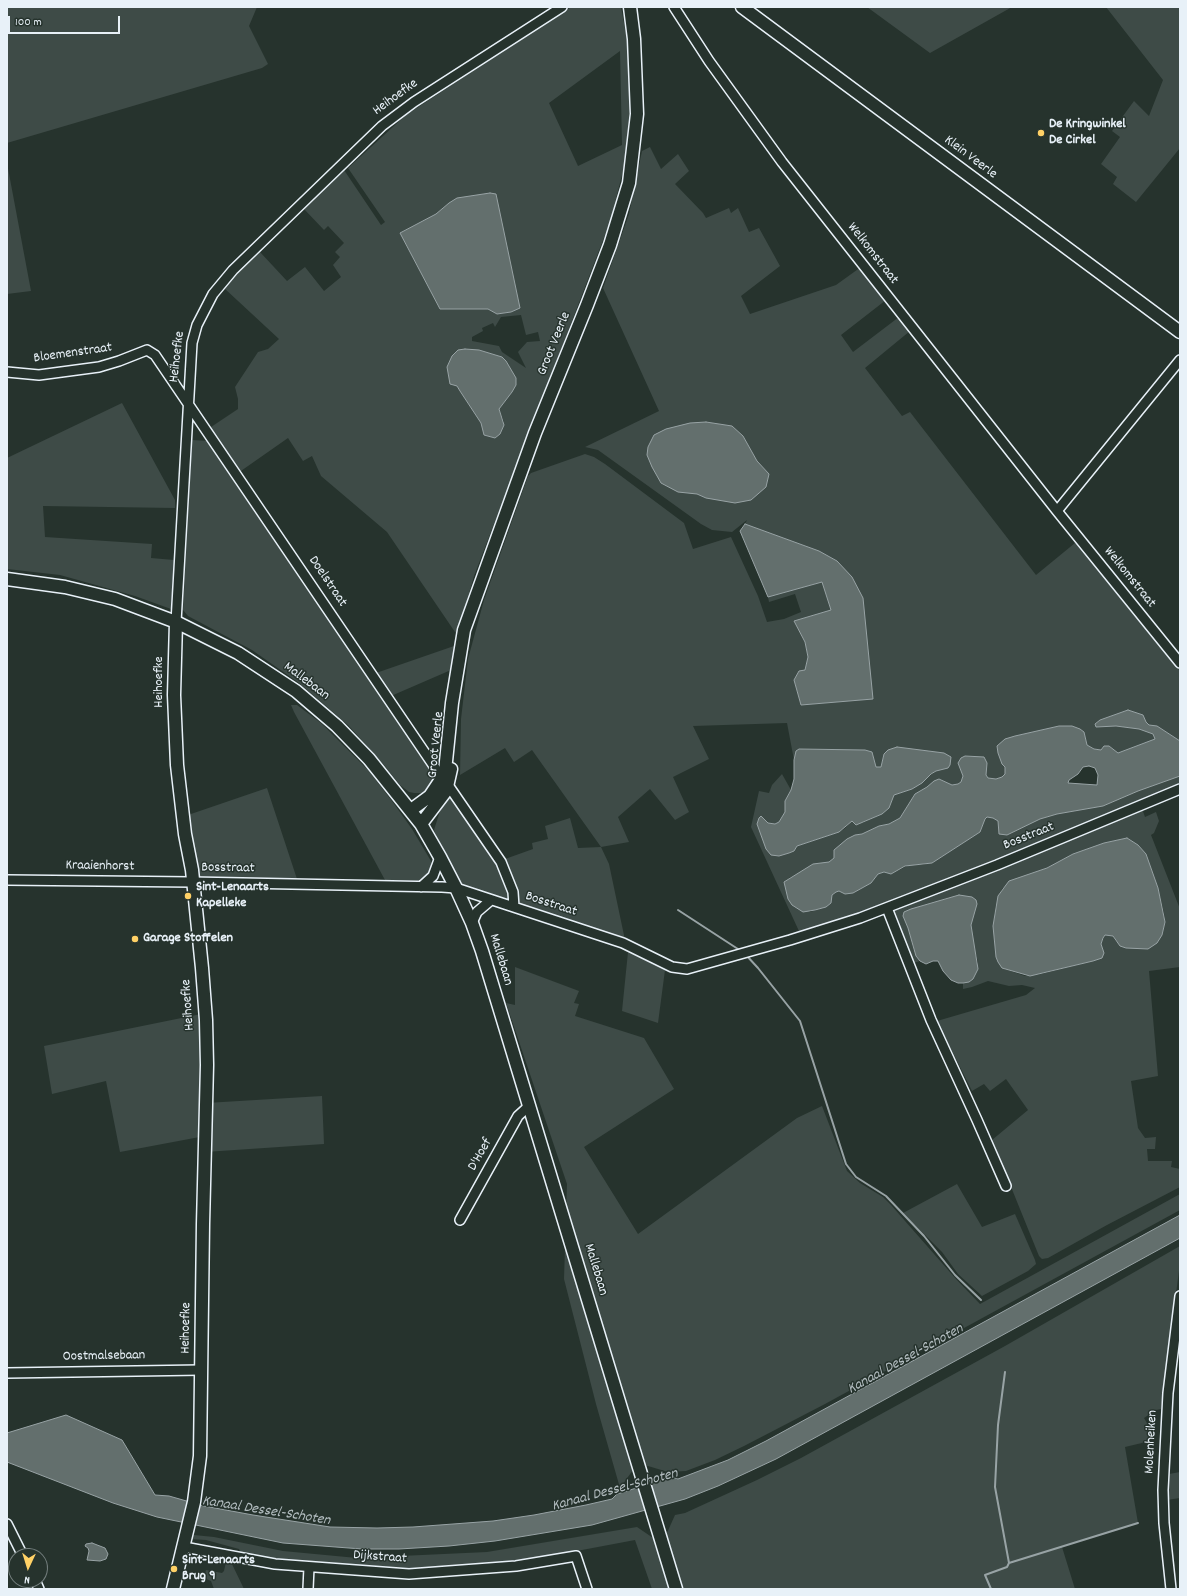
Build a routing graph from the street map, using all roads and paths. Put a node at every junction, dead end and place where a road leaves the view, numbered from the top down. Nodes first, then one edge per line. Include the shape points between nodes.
1 (562, 7) edge
2 (630, 7) edge
3 (674, 7) edge
4 (742, 7) edge
5 (1180, 332) edge
6 (1180, 360) edge
7 (7, 372) edge
8 (188, 402) junction
9 (1057, 511) junction
10 (7, 579) edge
11 (176, 622) junction
12 (1180, 663) edge
13 (445, 781) junction
14 (1180, 789) edge
15 (411, 810) junction
16 (421, 824) junction
17 (440, 857) junction
18 (7, 880) edge
19 (192, 882) junction
20 (421, 887) junction
21 (456, 888) junction
22 (491, 900) junction
23 (514, 907) junction
24 (887, 908) junction
25 (472, 923) junction
26 (529, 1106) junction
27 (1006, 1186) dead end
28 (460, 1220) dead end
29 (1180, 1296) edge
30 (201, 1370) junction
31 (7, 1373) edge
32 (7, 1524) edge
33 (184, 1547) junction
34 (19, 1548) edge
35 (309, 1567) junction
36 (173, 1589) edge
37 (308, 1589) edge
38 (587, 1589) edge
39 (676, 1589) edge
40 (1171, 1589) edge

1 - 8 street, Heihoefke via 414,102 382,126 233,270 213,294 197,325 192,343
2 - 13 main road, Groot Veerle via 637,114 629,183 610,245 535,433 464,630 455,684
3 - 9 street, Welkomstraat via 709,61 782,162
4 - 5 main road, Klein Veerle
6 - 9 street
7 - 8 street, Bloemenstraat via 40,375 99,367 147,350 155,355
8 - 11 street, Heihoefke
8 - 13 street, Doelstraat
9 - 12 street, Welkomstraat
10 - 11 main road, Mallebaan via 65,586 93,593
11 - 15 main road, Mallebaan via 238,653 296,691 337,726 369,759
11 - 19 main road, Heihoefke via 176,750
13 - 15 main road, Groot Veerle
13 - 16 main road, Groot Veerle via 436,806
13 - 23 street, Doelstraat via 501,862 513,892
14 - 24 street, Bosstraat
15 - 16 main road, Mallebaan
16 - 17 main road, Mallebaan
17 - 20 street via 433,876
17 - 21 main road, Mallebaan
18 - 19 street, Kraaienhorst
19 - 20 street, Bosstraat
19 - 30 main road, Heihoefke via 207,1044
20 - 21 street, Bosstraat
21 - 22 street, Bosstraat
21 - 25 main road, Mallebaan
22 - 23 street, Bosstraat
22 - 25 street via 477,912
23 - 24 street, Bosstraat via 622,943 672,967 687,969 797,938
24 - 27 street via 931,1020
25 - 26 main road, Mallebaan
26 - 28 street, D'Hoef via 518,1116
26 - 39 main road, Mallebaan
29 - 40 street, Molenheiken via 1168,1393 1163,1490
30 - 31 street, Oostmalsebaan
30 - 33 main road, Heihoefke via 200,1456 194,1502
32 - 34 street
33 - 35 street, Dijkstraat via 275,1564
33 - 36 main road, Heihoefke
35 - 37 street
35 - 38 street, Dijkstraat via 409,1574 516,1566 576,1556

